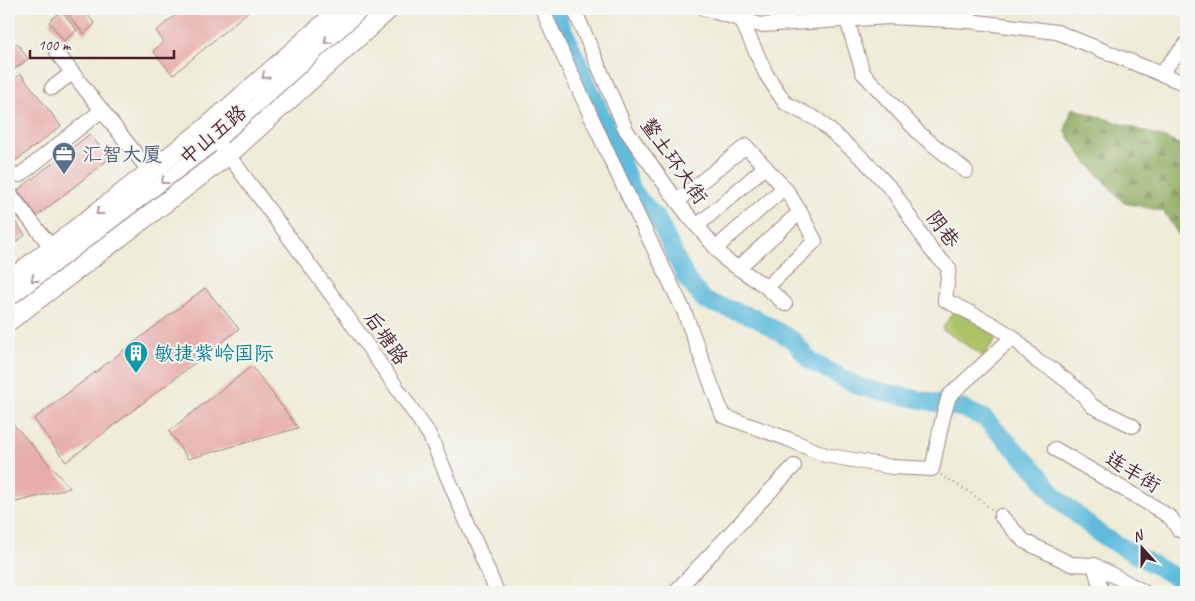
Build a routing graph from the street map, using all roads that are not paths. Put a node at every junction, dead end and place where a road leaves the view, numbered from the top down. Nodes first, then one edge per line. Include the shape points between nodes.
1 (341, 9) edge
2 (363, 9) edge
3 (379, 9) edge
4 (389, 9) edge
5 (542, 9) edge
6 (574, 9) edge
7 (705, 9) edge
8 (846, 14) edge
9 (981, 16) edge
10 (742, 19) junction
11 (1186, 44) edge
12 (57, 53) dead end
13 (72, 72) junction
14 (1160, 74) junction
15 (1186, 84) edge
16 (52, 88) dead end
17 (102, 110) junction
18 (219, 144) junction
19 (764, 166) junction
20 (966, 171) dead end
21 (150, 172) junction
22 (20, 174) dead end
23 (784, 188) junction
24 (9, 193) edge
25 (677, 201) junction
26 (800, 212) junction
27 (697, 226) junction
28 (52, 248) junction
29 (716, 248) junction
30 (738, 268) junction
31 (9, 281) edge
32 (767, 287) junction
33 (9, 298) edge
34 (785, 304) dead end
35 (9, 312) edge
36 (9, 321) edge
37 (1013, 337) junction
38 (1133, 426) dead end
39 (1056, 449) dead end
40 (794, 466) dead end
41 (1001, 516) road end
42 (1186, 534) edge
43 (1094, 565) junction
44 (497, 592) edge
45 (676, 592) edge
46 (1102, 592) edge
47 (1144, 592) edge

1 -> 18 main road, 中山五路
2 -> 18 street
3 - 18 street
4 - 18 main road, 中山五路
5 - 37 street via 684,311 723,416 825,454 892,467 932,469 949,396
6 - 25 street, 鳌土环大街 via 626,130
7 - 10 street
8 - 9 street
8 - 10 street via 761,25
8 - 20 street via 863,73 920,134
9 - 14 street via 1057,32
10 - 37 street, 阴巷 via 766,74 785,103 818,120 863,158 893,191 931,250 949,268 945,300
11 - 14 street
12 - 13 street
13 - 16 street
13 - 17 street
14 - 15 street
17 - 21 street
17 - 22 street
18 - 21 main road, 中山五路
18 -> 33 street
18 - 35 street
18 - 36 main road, 中山五路
18 - 44 street, 后塘路 via 339,305 429,434
19 - 23 street
19 - 25 street via 746,146
19 - 27 street
21 -> 28 main road, 中山五路
23 - 26 street
23 - 29 street
24 - 28 street
25 - 27 street, 鳌土环大街
26 - 30 street
26 - 32 street via 815,241
27 - 29 street, 鳌土环大街
28 - 31 main road, 中山五路
29 - 30 street, 鳌土环大街
30 - 32 street, 鳌土环大街
32 - 34 street, 鳌土环大街
37 - 38 street, 阴巷 via 1038,362 1072,385 1092,406
39 - 42 street, 连丰街 via 1156,508
40 - 45 street
41 - 43 street via 1024,541 1071,564
43 - 46 street
43 - 47 street

